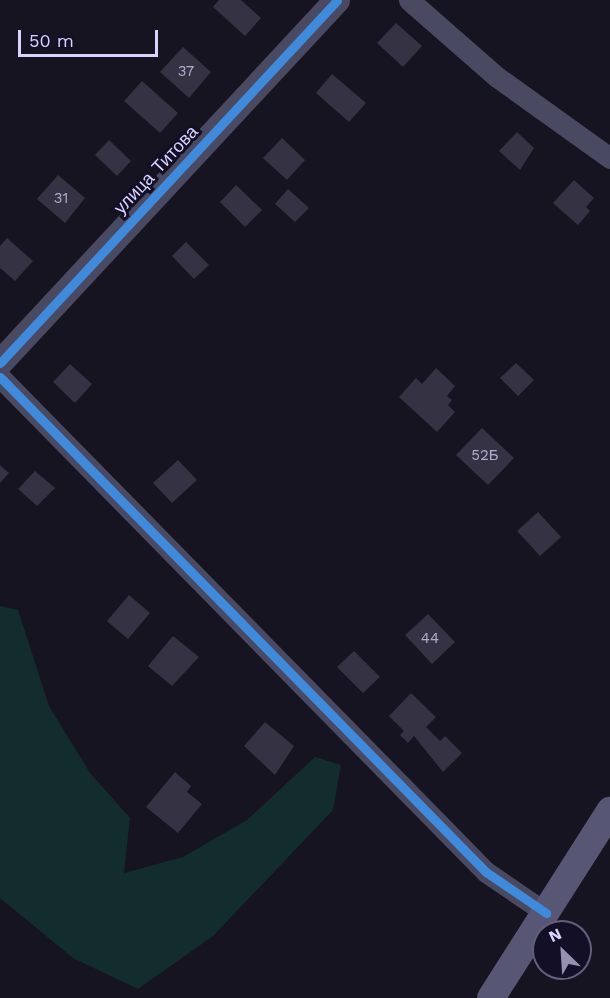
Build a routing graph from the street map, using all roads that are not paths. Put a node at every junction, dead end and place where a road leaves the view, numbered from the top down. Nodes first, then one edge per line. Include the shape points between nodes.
1 (337, 0) edge
2 (409, 0) edge
3 (610, 158) edge
4 (0, 363) edge
5 (0, 377) edge
6 (610, 811) edge
7 (546, 913) junction
8 (491, 998) edge

1 - 4 street, улица Титова
2 - 3 street via 497,77
5 - 7 street via 486,872
6 - 7 main road
7 - 8 main road

